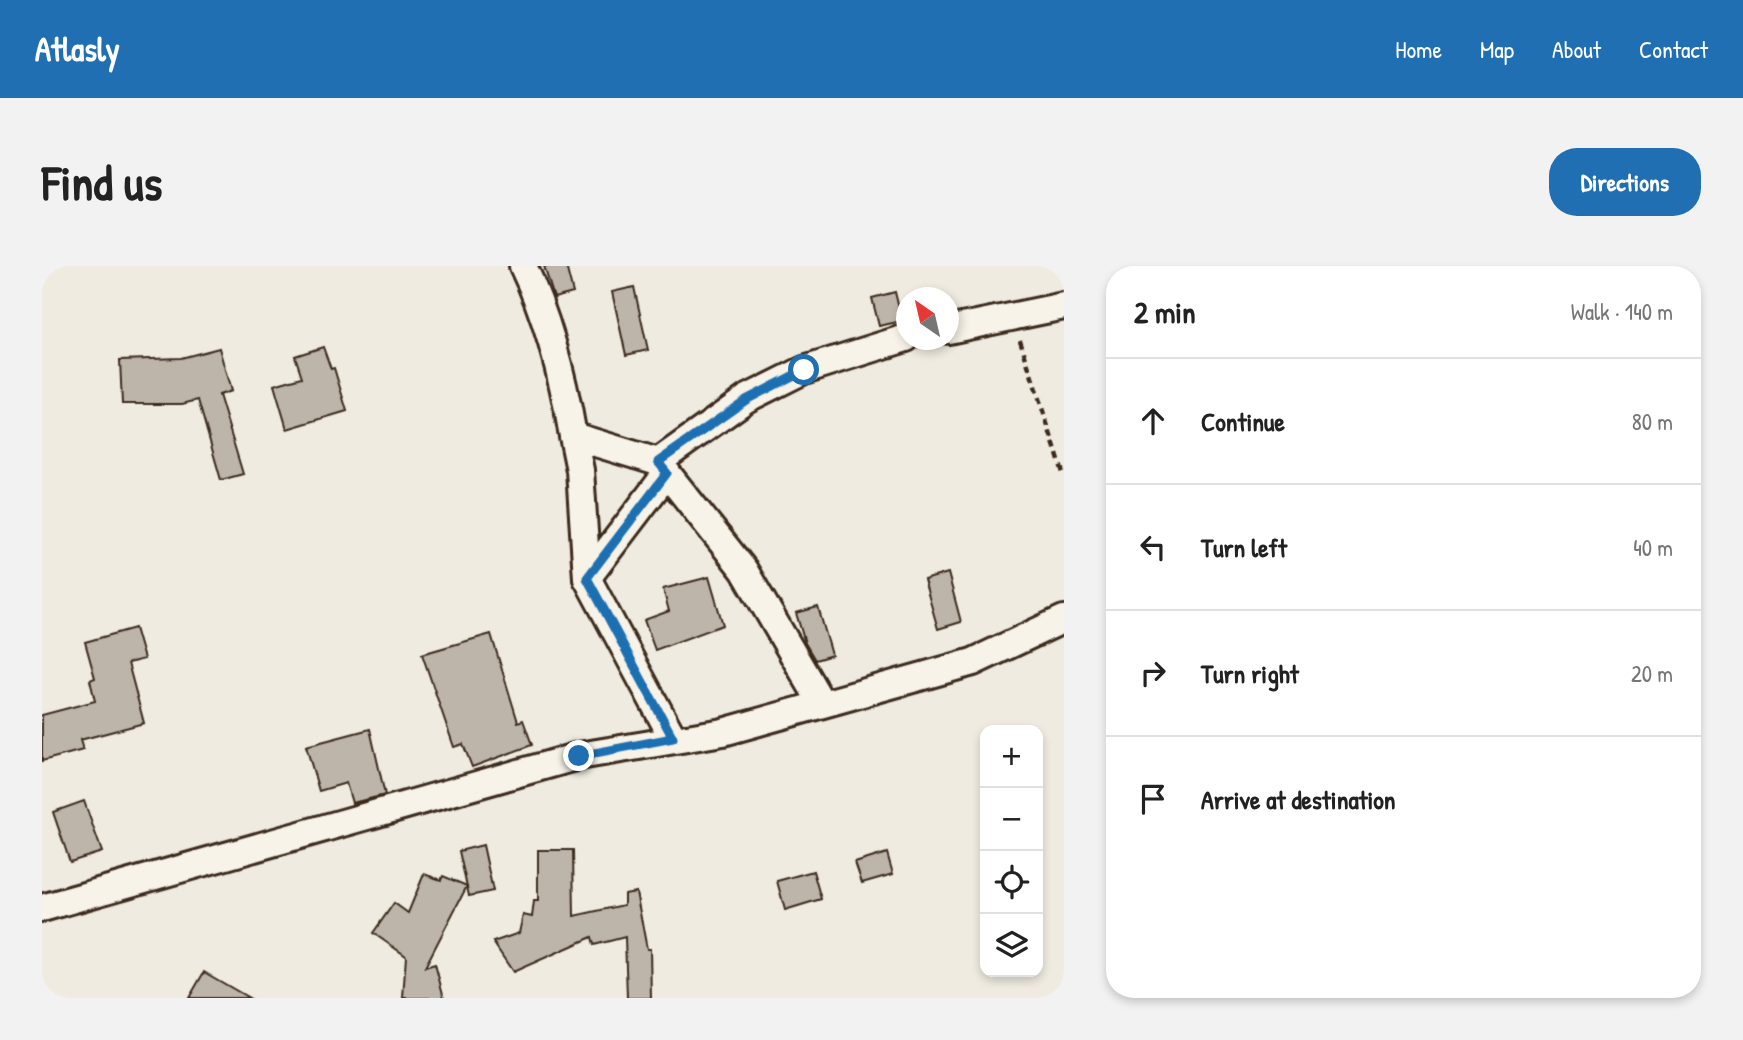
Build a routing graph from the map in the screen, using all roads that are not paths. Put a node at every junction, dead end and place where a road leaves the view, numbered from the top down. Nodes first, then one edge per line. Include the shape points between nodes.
1 (523, 266) edge
2 (1064, 306) edge
3 (959, 328) edge
4 (896, 341) edge
5 (573, 436) junction
6 (662, 468) junction
7 (587, 578) junction
8 (1064, 619) edge
9 (821, 702) junction
10 (673, 738) junction
11 (42, 908) edge

1 - 5 street via 538,296 563,379
2 - 3 street
4 - 6 street via 804,370 746,400
5 - 6 street
5 - 7 street via 580,470
6 - 7 street
6 - 9 street via 744,570
7 - 10 street
8 - 9 street via 973,662
9 - 10 street via 723,732
10 - 11 street via 579,756

